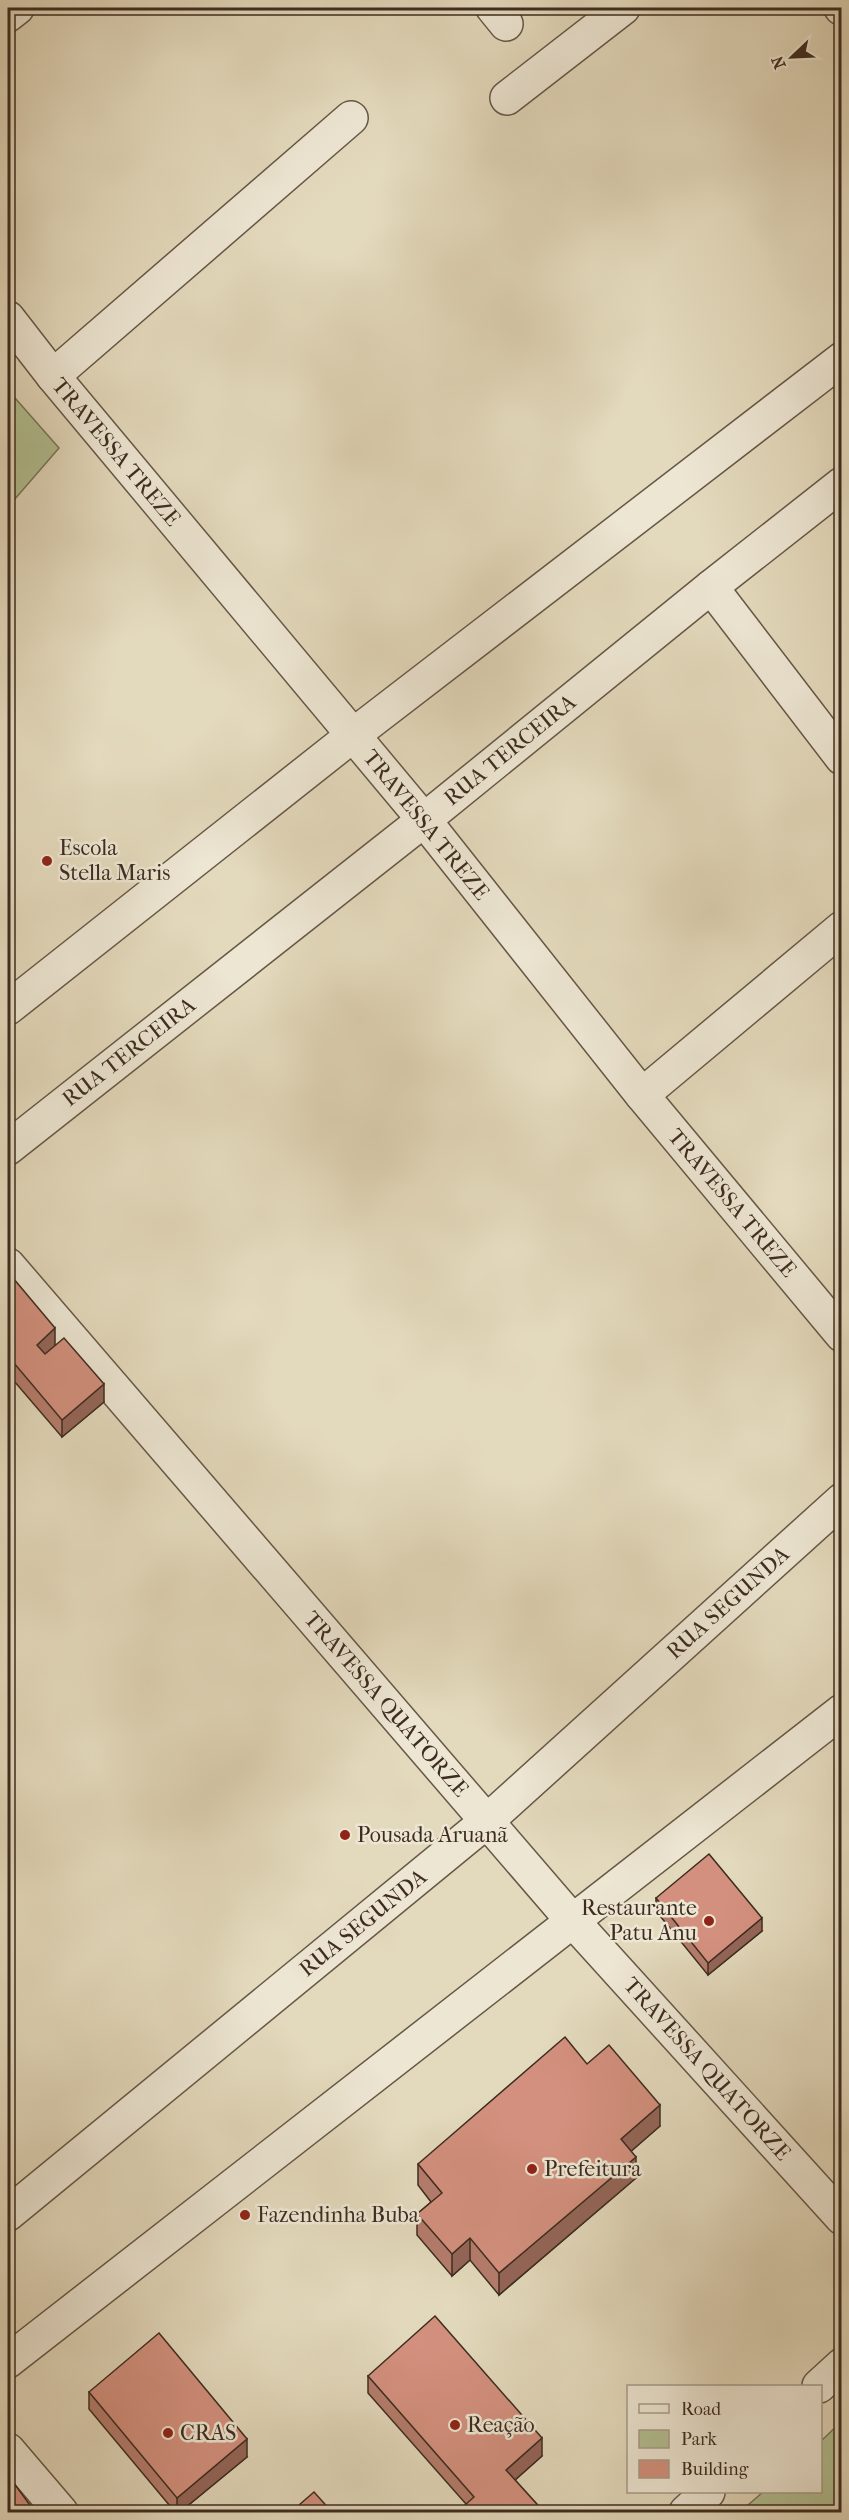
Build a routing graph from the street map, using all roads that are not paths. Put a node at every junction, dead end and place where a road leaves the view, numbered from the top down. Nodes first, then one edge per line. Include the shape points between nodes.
1 (17, 8) edge
2 (623, 8) edge
3 (8, 15) edge
4 (507, 99) dead end
5 (351, 118) dead end
6 (8, 318) edge
7 (842, 359) edge
8 (53, 376) junction
9 (842, 484) edge
10 (711, 587) junction
11 (352, 736) junction
12 (842, 758) edge
13 (424, 820) junction
14 (842, 928) edge
15 (8, 1008) edge
16 (642, 1095) junction
17 (8, 1148) edge
18 (8, 1265) edge
19 (842, 1335) edge
20 (842, 1500) edge
21 (842, 1711) edge
22 (487, 1821) junction
23 (572, 1919) junction
24 (8, 2214) edge
25 (842, 2218) edge
26 (8, 2361) edge
27 (842, 2365) edge
28 (820, 2385) edge
29 (8, 2450) edge
30 (707, 2493) edge
31 (61, 2512) edge
32 (686, 2512) edge

1 - 3 street
2 - 4 street
5 - 8 street
6 - 8 street, TRAVESSA TREZE
7 - 11 street
8 - 11 street, TRAVESSA TREZE
9 - 10 street, RUA TERCEIRA
10 - 12 street
10 - 13 street, RUA TERCEIRA
11 - 13 street, TRAVESSA TREZE
11 - 15 street
13 - 16 street, TRAVESSA TREZE
13 - 17 street, RUA TERCEIRA
14 - 16 street
16 - 19 street, TRAVESSA TREZE
18 - 22 street, TRAVESSA QUATORZE
20 - 22 street, RUA SEGUNDA
21 - 23 street
22 - 23 street, TRAVESSA QUATORZE
22 - 24 street, RUA SEGUNDA
23 - 25 street, TRAVESSA QUATORZE
23 - 26 street
27 - 28 street
29 - 31 street
30 - 32 street

